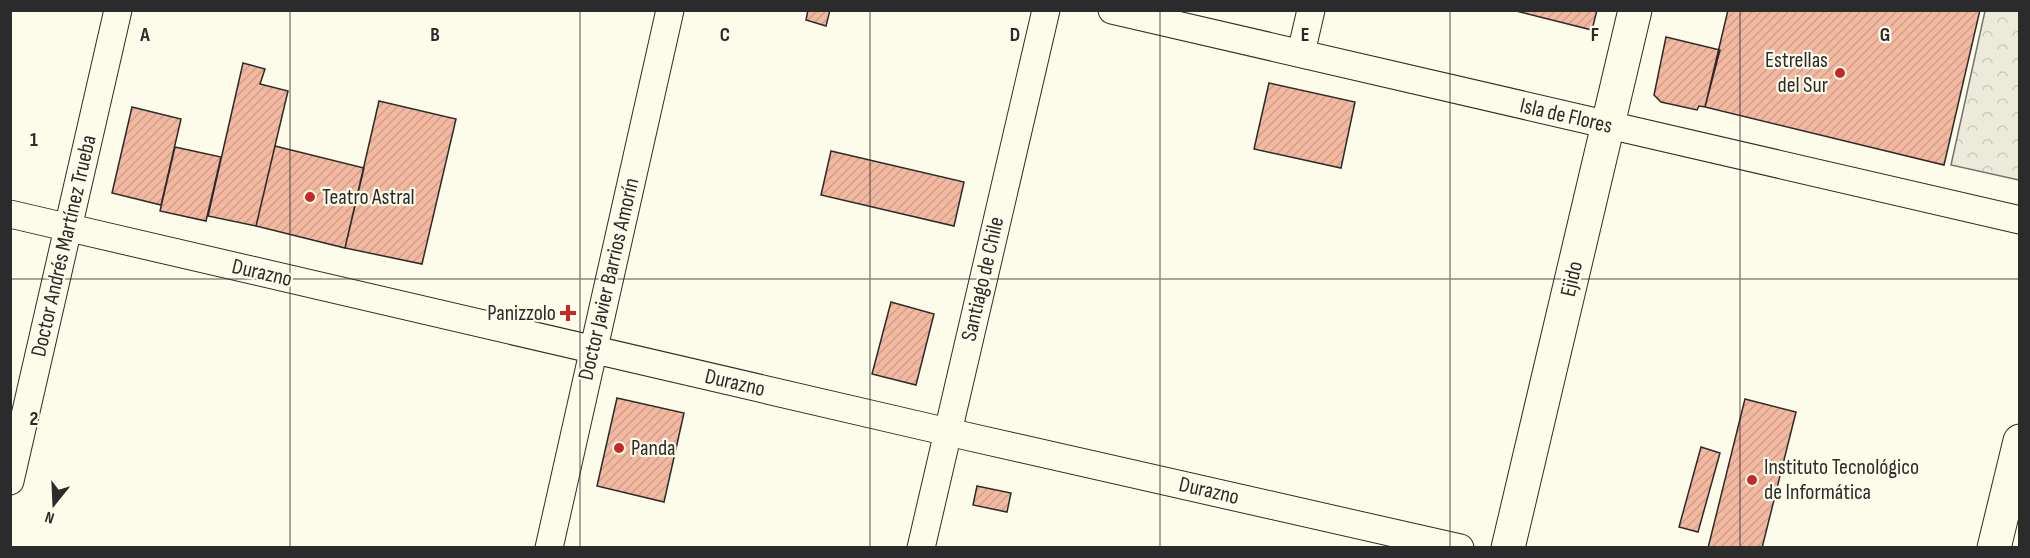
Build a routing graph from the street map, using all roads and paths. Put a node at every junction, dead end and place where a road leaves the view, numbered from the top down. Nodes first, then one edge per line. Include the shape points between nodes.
1 (118, 10) edge
2 (670, 10) edge
3 (1046, 10) edge
4 (1112, 10) edge
5 (1311, 10) edge
6 (1635, 10) edge
7 (1301, 53) junction
8 (1609, 126) junction
9 (10, 214) edge
10 (2019, 220) edge
11 (68, 229) junction
12 (594, 350) junction
13 (948, 432) junction
14 (2019, 441) edge
15 (10, 481) edge
16 (549, 548) edge
17 (921, 548) edge
18 (1460, 548) edge
19 (1508, 548) edge
20 (1994, 548) edge

1 - 11 street, Doctor Andrés Martínez Trueba
2 - 12 street, Doctor Javier Barrios Amorín
3 - 13 street, Santiago de Chile
4 - 7 street, Isla de Flores
5 - 7 street
6 - 8 street, Ejido
7 - 8 street, Isla de Flores
8 - 10 street, Isla de Flores
8 - 19 street, Ejido
9 - 11 street, Durazno
11 - 12 street, Durazno
11 - 15 street, Doctor Andrés Martínez Trueba
12 - 13 street, Durazno
12 - 16 street, Doctor Javier Barrios Amorín
13 - 17 street, Santiago de Chile
13 - 18 street, Durazno
14 - 20 street

